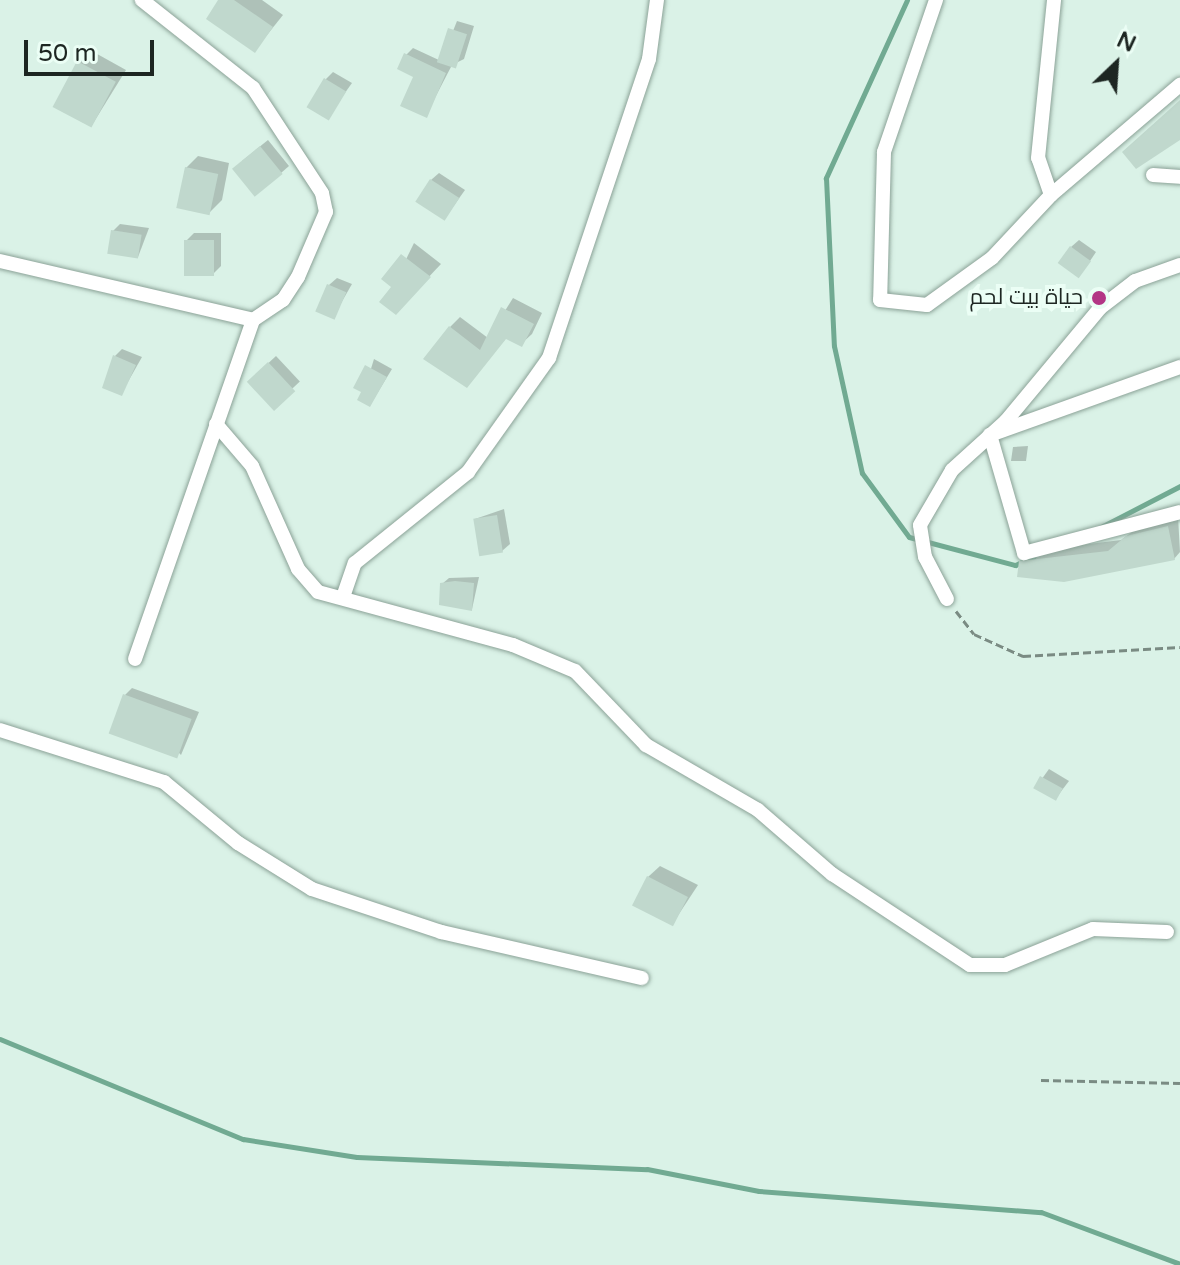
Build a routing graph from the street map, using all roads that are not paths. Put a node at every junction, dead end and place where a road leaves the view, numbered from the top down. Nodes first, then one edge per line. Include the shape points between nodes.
1 (142, 0) edge
2 (657, 0) edge
3 (936, 0) edge
4 (1054, 0) edge
5 (1180, 85) edge
6 (1153, 175) dead end
7 (1180, 177) edge
8 (1051, 195) junction
9 (0, 261) edge
10 (1180, 265) edge
11 (253, 320) junction
12 (1180, 367) edge
13 (216, 424) junction
14 (990, 435) junction
15 (1180, 512) edge
16 (343, 597) junction
17 (947, 599) road end
18 (135, 659) dead end
19 (0, 730) edge
20 (1167, 932) dead end
21 (642, 978) dead end

1 - 11 street via 253,88 322,193 326,212 298,277 283,300
2 - 16 street via 649,59 549,358 468,472 355,563
3 - 8 street via 884,152 880,300 927,305 992,258
4 - 8 street via 1038,158
5 - 8 street
6 - 7 street
9 - 11 street
10 - 14 street via 1135,281 1100,308
11 - 13 street
12 - 14 street
13 - 16 street via 252,466 298,569 318,592
13 - 18 street
14 - 15 street via 1024,553
14 - 17 street via 952,470 920,525 925,557
16 - 20 street via 513,645 575,671 646,745 758,810 832,874 970,965 1005,965 1093,929
19 - 21 street via 164,782 238,843 312,889 441,932

